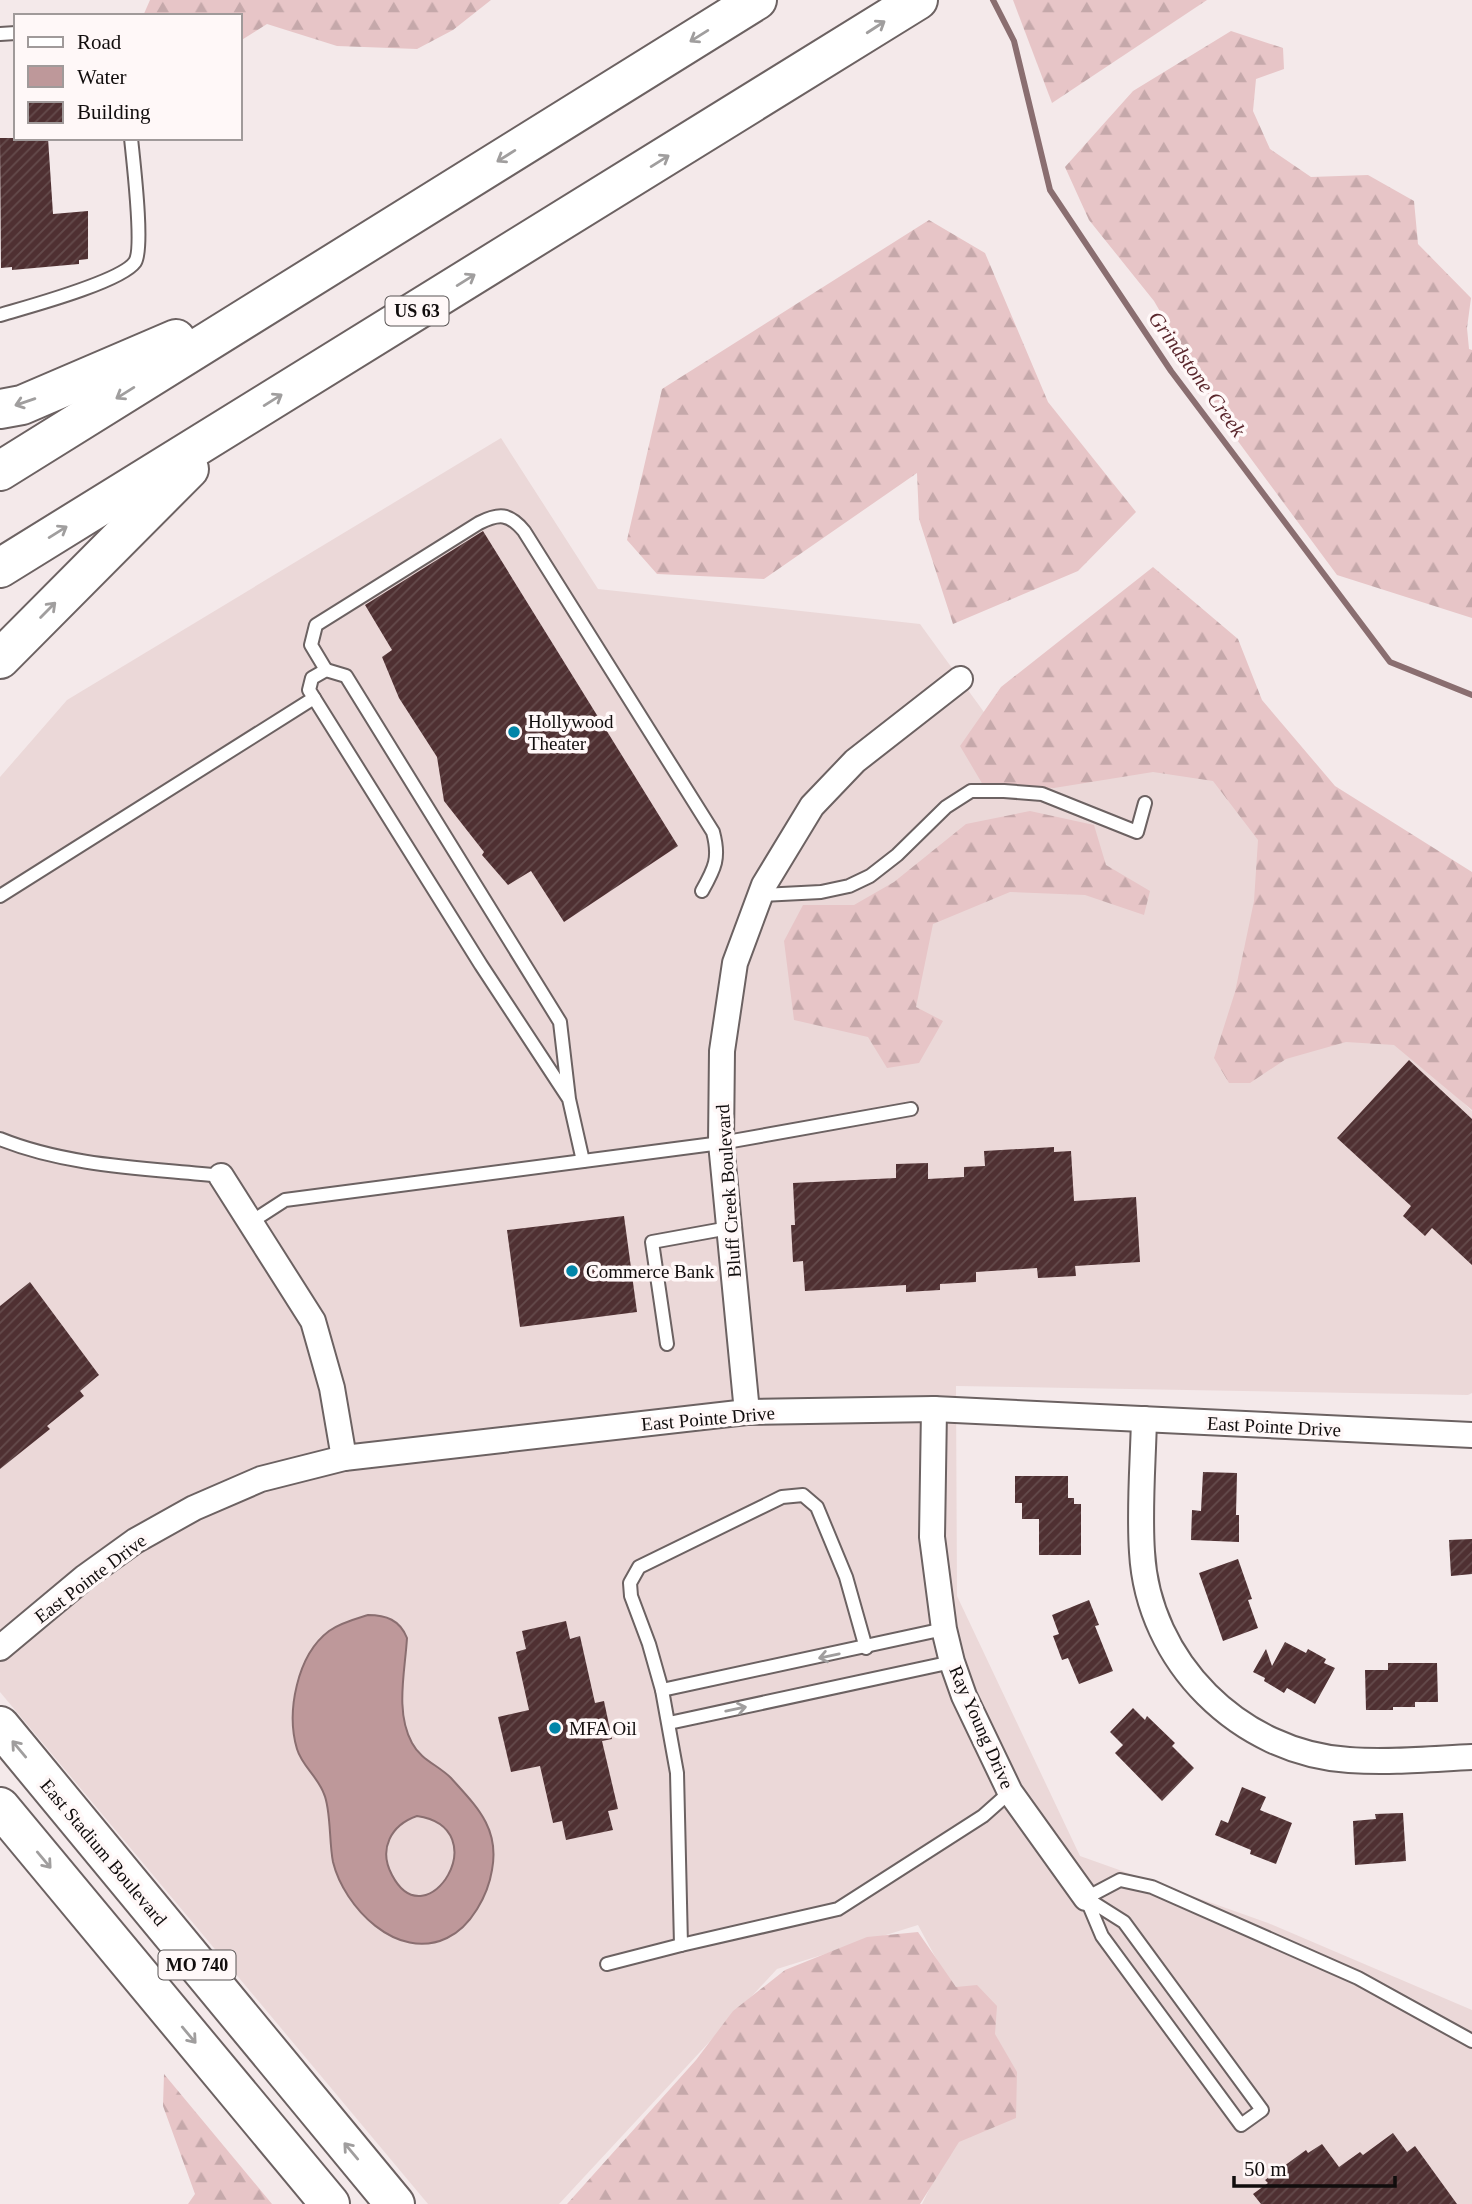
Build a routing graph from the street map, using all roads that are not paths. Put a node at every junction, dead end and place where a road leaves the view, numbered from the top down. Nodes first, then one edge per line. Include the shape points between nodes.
1 (757, 0) edge
2 (918, 0) edge
3 (131, 140) edge
4 (291, 290) junction
5 (0, 315) edge
6 (0, 409) edge
7 (233, 424) junction
8 (0, 471) edge
9 (0, 568) edge
10 (0, 659) edge
11 (326, 670) junction
12 (960, 679) dead end
13 (314, 698) junction
14 (1144, 803) dead end
15 (702, 891) dead end
16 (0, 895) edge
17 (760, 895) junction
18 (569, 1099) junction
19 (911, 1109) dead end
20 (0, 1139) edge
21 (721, 1143) junction
22 (583, 1161) junction
23 (221, 1175) joint
24 (251, 1222) junction
25 (729, 1228) junction
26 (667, 1344) dead end
27 (934, 1409) junction
28 (747, 1412) junction
29 (1144, 1419) junction
30 (1472, 1435) edge
31 (344, 1458) junction
32 (944, 1629) junction
33 (0, 1648) edge
34 (866, 1648) junction
35 (952, 1662) junction
36 (662, 1690) junction
37 (669, 1723) junction
38 (0, 1726) edge
39 (1472, 1756) edge
40 (1010, 1792) junction
41 (0, 1807) edge
42 (1086, 1898) junction
43 (681, 1945) junction
44 (607, 1964) dead end
45 (1472, 2041) edge
46 (330, 2204) edge
47 (395, 2204) edge

1 -> 4 main road
7 -> 2 main road, US 63
3 - 5 lane via 138,231 135,262 116,276
4 -> 6 main road via 22,405
4 -> 8 main road
9 -> 7 main road, US 63
10 -> 7 main road
11 - 13 lane via 312,678 309,690
11 - 15 lane via 312,645 316,625 479,523 495,515 514,519 713,832 715,867
11 - 18 lane via 346,676 560,1022
12 - 17 street, Bluff Creek Boulevard via 855,761 812,806
13 - 16 lane
13 - 18 lane
14 - 17 lane via 1138,832 1042,794 971,791 946,807 870,876 821,892
17 - 21 street, Bluff Creek Boulevard via 735,963 722,1051
18 - 22 lane
19 - 21 lane
20 - 23 lane via 29,1151 88,1161
21 - 22 lane
21 - 25 street, Bluff Creek Boulevard
22 - 24 lane via 285,1200
23 - 24 street
24 - 31 street via 313,1321 332,1388
25 - 26 lane via 652,1242
25 - 28 street, Bluff Creek Boulevard
27 - 28 street, East Pointe Drive
27 - 29 street, East Pointe Drive
27 - 32 street, Ray Young Drive via 932,1537
28 - 31 street, East Pointe Drive
29 - 30 street, East Pointe Drive
29 - 39 street via 1142,1554 1152,1609 1178,1662 1215,1704 1251,1731 1299,1752 1348,1760
31 - 33 street, East Pointe Drive via 261,1479 194,1508 135,1541 85,1577
32 - 34 lane
32 - 35 street, Ray Young Drive
34 -> 36 lane
34 - 36 lane via 846,1577 817,1507 803,1495 782,1497 639,1567 630,1583 631,1595
37 -> 35 lane
35 - 40 street, Ray Young Drive
36 - 37 lane
37 - 43 lane via 677,1773
47 -> 38 main road, East Stadium Boulevard / MO 740
40 - 42 street, Ray Young Drive
40 - 43 lane via 983,1816 838,1909
41 -> 46 main road, MO 740
42 - 42 lane via 1102,1937 1241,2125 1262,2110 1124,1922
42 - 45 lane via 1120,1880 1152,1887 1358,1978
43 - 44 lane

